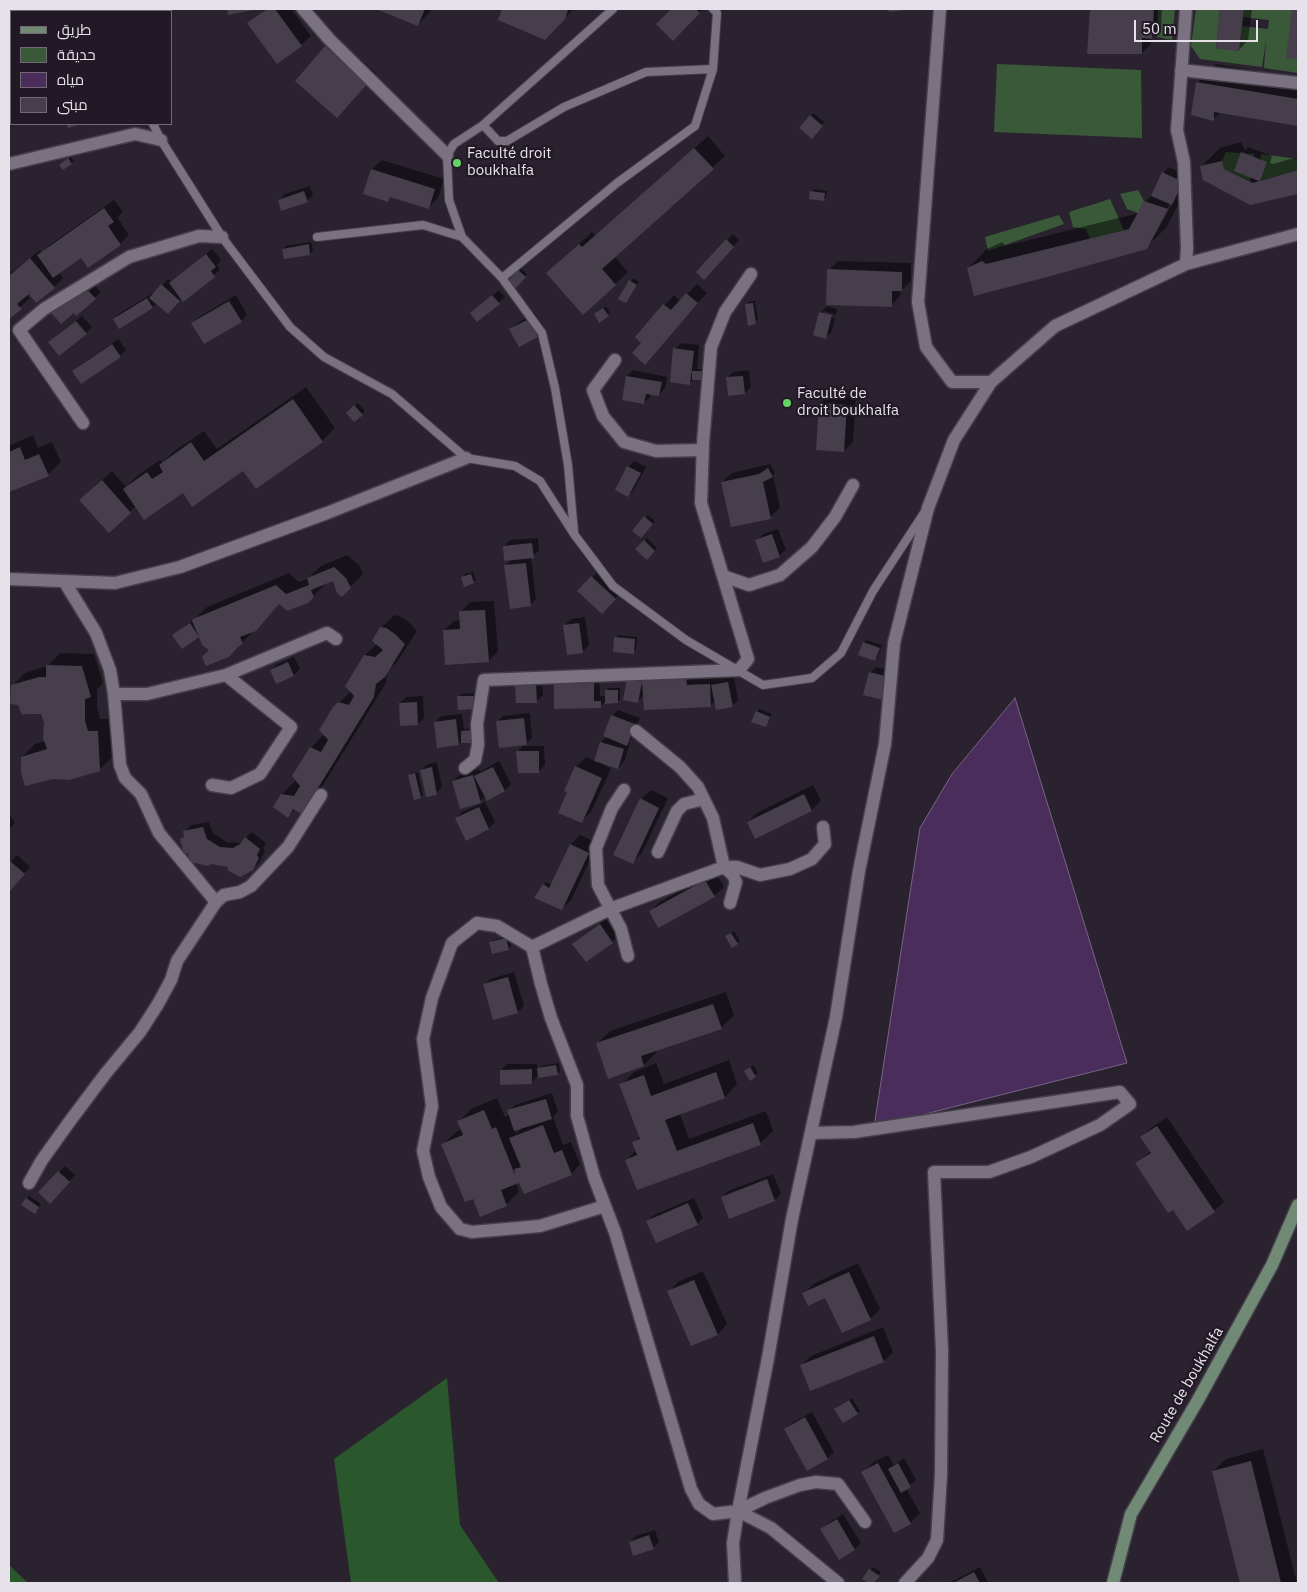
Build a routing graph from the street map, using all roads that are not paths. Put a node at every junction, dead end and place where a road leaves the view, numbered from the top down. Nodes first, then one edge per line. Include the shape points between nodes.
1 (303, 9) edge
2 (613, 9) edge
3 (713, 9) edge
4 (940, 9) edge
5 (1186, 9) edge
6 (713, 69) junction
7 (1181, 70) junction
8 (1298, 83) edge
9 (154, 125) edge
10 (483, 125) junction
11 (161, 140) junction
12 (447, 155) junction
13 (9, 164) edge
14 (1298, 234) edge
15 (222, 237) junction
16 (318, 237) dead end
17 (462, 237) junction
18 (1186, 264) junction
19 (751, 274) dead end
20 (502, 278) junction
21 (615, 360) dead end
22 (991, 382) junction
23 (83, 423) dead end
24 (703, 450) junction
25 (466, 458) junction
26 (853, 485) dead end
27 (928, 508) junction
28 (574, 534) junction
29 (723, 576) junction
30 (9, 579) edge
31 (64, 581) junction
32 (336, 639) dead end
33 (739, 670) junction
34 (226, 675) junction
35 (114, 694) junction
36 (636, 731) dead end
37 (465, 768) dead end
38 (212, 785) dead end
39 (624, 790) dead end
40 (321, 795) dead end
41 (704, 799) junction
42 (823, 827) dead end
43 (658, 852) dead end
44 (724, 867) junction
45 (216, 902) junction
46 (730, 903) dead end
47 (610, 909) junction
48 (532, 948) junction
49 (628, 956) dead end
50 (810, 1133) junction
51 (29, 1183) dead end
52 (1298, 1205) edge
53 (605, 1206) junction
54 (738, 1511) junction
55 (865, 1522) dead end
56 (736, 1583) edge
57 (838, 1583) edge
58 (905, 1583) edge
59 (1112, 1583) edge

1 - 12 street via 329,39
2 - 10 lane
3 - 6 lane via 717,13
4 - 22 street via 918,302 926,347 952,382
5 - 7 street
6 - 10 lane via 646,72 564,107 507,141 498,141
6 - 20 lane via 695,126 617,183
7 - 8 street
7 - 18 street via 1177,130 1184,162
9 - 11 lane
10 - 12 lane via 454,144
11 - 13 street via 135,134
11 - 15 lane
12 - 17 lane via 449,200
14 - 18 street
15 - 23 street via 199,236 129,257 44,309 19,330
15 - 25 lane via 290,327 324,357 392,394
16 - 17 lane via 423,225
17 - 20 lane
18 - 22 street via 1055,326
19 - 24 street via 725,312 711,347
20 - 28 lane via 542,334 568,464
21 - 24 street via 593,390 603,416 624,442 656,451
22 - 27 street via 954,440
24 - 29 street via 701,503
25 - 28 lane via 515,466 540,481
25 - 31 street via 327,514 180,567 115,583
26 - 29 street via 835,517 812,547 780,575 749,585
27 - 33 lane via 873,591 841,653 812,678 763,685
27 - 50 street via 894,643 885,744 859,871 836,1017
28 - 33 lane via 613,586 686,640
29 - 33 street via 748,659
30 - 31 street
31 - 35 street via 96,634 110,670
32 - 34 street via 327,633
33 - 37 street via 484,680 475,760
34 - 35 street via 147,694
34 - 38 street via 291,727 260,774 232,788
35 - 45 street via 120,765 125,778 141,794 159,833
36 - 41 street via 680,767
39 - 47 street via 612,808 596,848 598,884
40 - 45 street via 288,847 251,886 224,895
41 - 43 street via 684,804 676,811
41 - 44 street via 713,818
42 - 44 street via 825,844 812,859 790,869 760,875 738,867
44 - 46 street via 736,882
44 - 47 street
45 - 51 street via 178,961 171,980 140,1032 70,1121
47 - 48 street
47 - 49 street via 621,929
48 - 53 street via 548,1009 577,1085 577,1116
48 - 53 street via 497,926 477,923 452,943 432,998 423,1039 432,1106 423,1151 429,1177 441,1207 460,1228 472,1232 540,1226
50 - 54 street
50 - 58 street via 854,1132 1120,1092 1130,1104 1100,1125 1031,1157 989,1172 934,1172 942,1351 937,1540 928,1558
52 - 59 street, Route de boukhalfa via 1272,1265 1131,1514
53 - 54 street via 691,1489 699,1504 713,1514
54 - 55 street via 816,1482 838,1484
54 - 56 street via 733,1543
54 - 57 street via 772,1528

